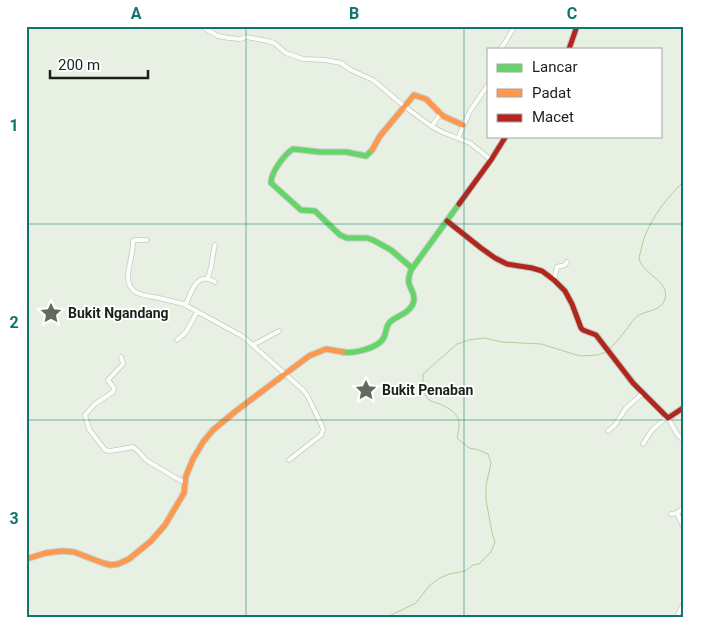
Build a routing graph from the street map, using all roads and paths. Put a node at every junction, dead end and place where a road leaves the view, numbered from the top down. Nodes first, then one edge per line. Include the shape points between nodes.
1 (201, 26) edge
2 (515, 26) edge
3 (578, 26) edge
4 (501, 48) edge
5 (569, 48) edge
6 (487, 86) edge
7 (404, 106) junction
8 (441, 113) junction
9 (463, 125) junction
10 (432, 126) junction
11 (458, 138) junction
12 (505, 138) edge
13 (491, 160) junction
14 (447, 221) junction
15 (147, 240) dead end
16 (215, 245) dead end
17 (567, 262) dead end
18 (412, 268) junction
19 (207, 279) junction
20 (554, 280) junction
21 (215, 282) dead end
22 (186, 305) junction
23 (197, 312) junction
24 (279, 331) dead end
25 (177, 340) dead end
26 (252, 344) junction
27 (121, 357) dead end
28 (285, 374) junction
29 (642, 394) junction
30 (683, 408) edge
31 (667, 418) junction
32 (608, 431) dead end
33 (683, 440) edge
34 (643, 444) dead end
35 (289, 460) dead end
36 (186, 483) junction
37 (683, 508) edge
38 (677, 512) junction
39 (671, 514) dead end
40 (683, 526) edge
41 (26, 559) edge
42 (683, 605) edge
43 (676, 618) edge

1 - 7 street via 218,36 268,41 303,59 341,63 373,80
2 - 4 street
3 - 5 street
6 - 9 street
7 - 8 street via 415,95 426,99
7 - 10 street
7 - 18 street via 366,156 293,149 270,183 301,210 315,211 337,233 351,239 376,242
8 - 9 street
8 - 10 street
9 - 11 street
10 - 11 street
11 - 13 street
12 - 13 street
13 - 14 street
14 - 18 street
14 - 20 street via 501,261 536,268
15 - 22 street via 133,241 129,283 138,294
16 - 19 street
17 - 20 street via 557,267
18 - 28 street via 407,280 413,293 413,304 406,313 388,324 382,340 353,353 324,348
19 - 21 street
19 - 22 street via 199,281
20 - 29 street via 573,305 581,328 596,335
22 - 23 street
23 - 25 street via 186,332
23 - 26 street
24 - 26 street
26 - 28 street
27 - 36 street via 122,364 108,380 113,392 95,404 86,415 89,429 105,450 133,447 146,460
28 - 35 street via 307,395 323,430
28 - 36 street via 210,433 196,454
29 - 31 street
29 - 32 street
30 - 31 street
31 - 33 street
31 - 34 street via 652,430
36 - 41 street via 183,495 163,528 123,563 103,563 66,551
37 - 38 street
38 - 39 street
38 - 40 street
42 - 43 street

